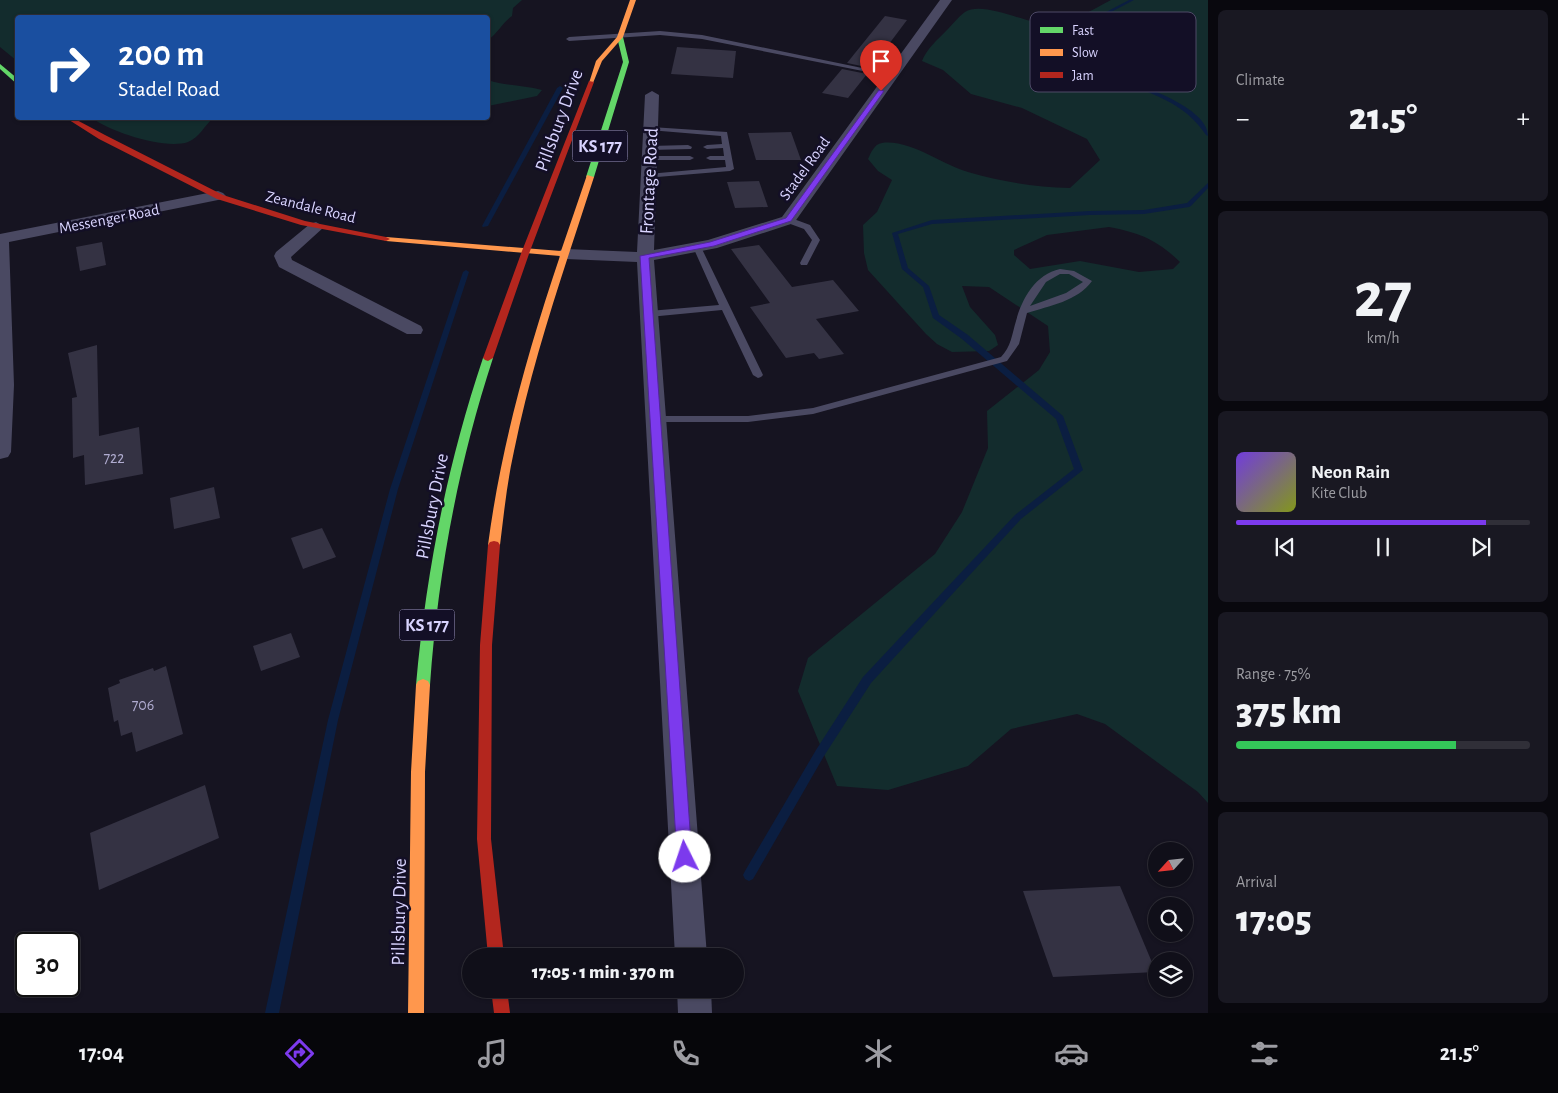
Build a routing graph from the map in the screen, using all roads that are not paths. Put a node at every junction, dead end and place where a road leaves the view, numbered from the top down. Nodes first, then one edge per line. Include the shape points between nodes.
1 (633, 0) edge
2 (946, 0) edge
3 (620, 37) junction
4 (569, 39) dead end
5 (0, 66) edge
6 (893, 75) junction
7 (15, 79) edge
8 (652, 95) dead end
9 (72, 120) edge
10 (726, 146) junction
11 (688, 147) dead end
12 (708, 147) dead end
13 (649, 153) junction
14 (690, 158) dead end
15 (710, 158) dead end
16 (728, 158) junction
17 (218, 196) junction
18 (788, 220) junction
19 (316, 227) junction
20 (0, 239) edge
21 (697, 247) junction
22 (526, 252) junction
23 (566, 254) junction
24 (645, 256) junction
25 (804, 263) dead end
26 (725, 307) junction
27 (1023, 312) junction
28 (649, 314) junction
29 (414, 330) dead end
30 (758, 376) dead end
31 (2, 385) edge
32 (656, 418) junction
33 (0, 452) edge
34 (495, 948) edge
35 (690, 948) edge
36 (500, 998) edge
37 (694, 998) edge
38 (416, 1013) edge
39 (502, 1013) edge
40 (695, 1013) edge

1 - 3 main road, Pillsbury Drive / KS 177
2 - 6 street, Stadel Road
3 - 4 lane
3 - 6 lane via 660,33 702,37
3 - 22 main road, Pillsbury Drive / KS 177 via 598,61
3 - 23 main road, KS 177 via 626,62
5 - 7 main road
6 - 18 street, Stadel Road
8 - 13 street, Frontage Road
9 - 17 main road, Zeandale Road via 89,132
10 - 12 lane
10 - 13 lane via 724,134
10 - 16 lane
11 - 13 lane
13 - 14 lane
13 - 16 lane via 730,169
13 - 24 street, Frontage Road
15 - 16 lane
17 - 19 main road, Zeandale Road via 282,219
17 - 20 street, Messenger Road
18 - 21 street, Stadel Road
18 - 25 lane via 807,227 816,240
19 - 22 main road, Zeandale Road via 398,240
19 - 29 street via 282,256 286,263
20 - 31 street
21 - 24 street, Stadel Road
21 - 26 lane
22 - 23 main road, Zeandale Road
22 - 38 main road, Pillsbury Drive / KS 177 via 470,410 448,501 428,619 418,772
23 - 24 street, Stadel Road
23 - 34 main road, KS 177 via 516,424 496,525 486,645 484,839
24 - 28 street, Frontage Road
26 - 28 lane
26 - 30 lane
27 - 27 lane via 1033,292 1056,271 1072,272 1088,281 1077,292
27 - 32 lane via 1013,352 1004,359 981,366 813,411 748,419
28 - 32 street, Frontage Road
31 - 33 street
32 - 35 street, Frontage Road
36 - 39 main road
37 - 40 street

